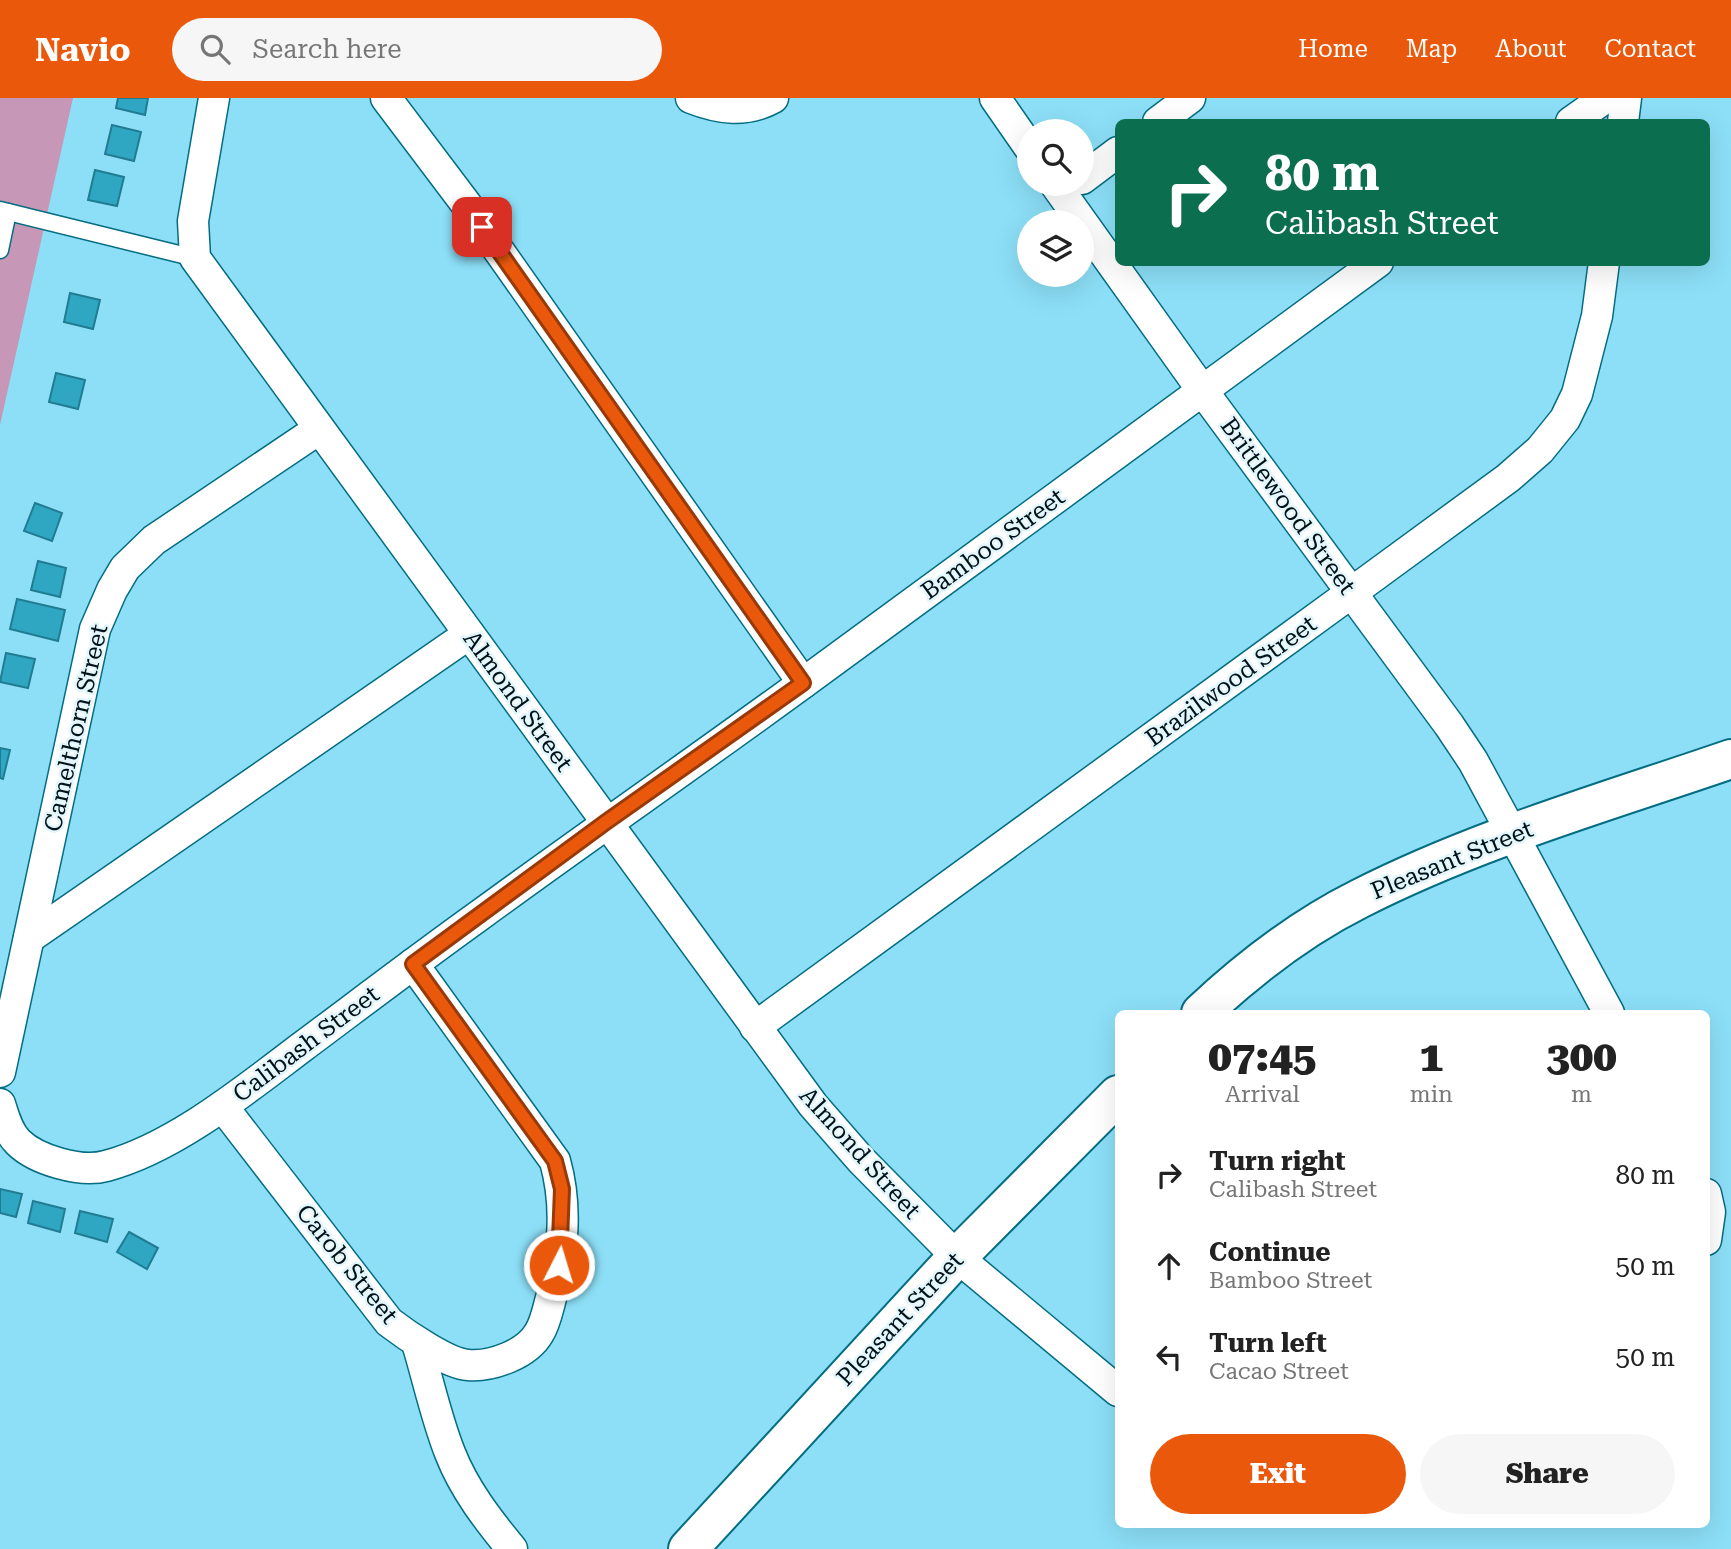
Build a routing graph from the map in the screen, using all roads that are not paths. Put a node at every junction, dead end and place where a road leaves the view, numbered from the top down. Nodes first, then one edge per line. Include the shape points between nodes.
1 (215, 98) edge
2 (386, 98) edge
3 (691, 98) edge
4 (773, 98) edge
5 (995, 98) edge
6 (1190, 98) edge
7 (1605, 98) edge
8 (1626, 98) edge
9 (1162, 119) edge
10 (1575, 119) edge
11 (1623, 119) edge
12 (1017, 130) edge
13 (1115, 154) edge
14 (1094, 168) edge
15 (1075, 196) edge
16 (4, 211) edge
17 (0, 250) edge
18 (1115, 257) edge
19 (195, 258) junction
20 (1121, 266) edge
21 (1372, 266) edge
22 (1603, 266) edge
23 (1202, 390) junction
24 (319, 429) junction
25 (1351, 593) junction
26 (470, 634) junction
27 (803, 683) junction
28 (1731, 759) edge
29 (606, 822) junction
30 (1513, 834) junction
31 (31, 930) junction
32 (413, 964) junction
33 (1205, 1010) edge
34 (1603, 1010) edge
35 (755, 1027) junction
36 (0, 1072) edge
37 (1115, 1098) edge
38 (0, 1104) edge
39 (223, 1107) junction
40 (957, 1257) junction
41 (417, 1343) junction
42 (1115, 1389) edge
43 (512, 1549) edge
44 (688, 1549) edge

1 - 19 street via 193,221
2 - 27 street via 466,204
3 - 4 street via 733,110
5 - 12 street
6 - 9 street
7 - 10 street
8 - 11 street
13 - 14 street
15 - 18 street, Brittlewood Street
16 - 17 lane
16 - 19 lane
19 - 24 street, Almond Street
20 - 23 street, Brittlewood Street
21 - 23 street, Bamboo Street
22 - 25 street, Brazilwood Street via 1589,356 1577,394 1554,434 1508,478
23 - 25 street, Brittlewood Street
23 - 27 street, Bamboo Street
24 - 26 street, Almond Street
24 - 31 street, Camelthorn Street via 154,541 125,568 112,590 96,629
25 - 30 street, Brittlewood Street via 1449,725
25 - 35 street, Brazilwood Street
26 - 29 street, Almond Street
26 - 31 street
27 - 29 street, Bamboo Street
28 - 30 street, Pleasant Street
29 - 32 street, Calibash Street
29 - 35 street, Almond Street
30 - 33 street, Pleasant Street via 1357,900 1275,951
30 - 34 street, Brittlewood Street
31 - 36 street
32 - 39 street, Calibash Street
32 - 41 street, Carob Street via 555,1161 562,1189 559,1265 539,1333 527,1346 511,1356 467,1366
35 - 40 street, Almond Street via 861,1160
37 - 40 street, Pleasant Street
38 - 39 street, Calibash Street via 16,1140 35,1156 93,1168 142,1153
39 - 41 street, Carob Street via 389,1322
40 - 42 street, Almond Street
40 - 44 street, Pleasant Street
41 - 43 street via 450,1453 485,1516

